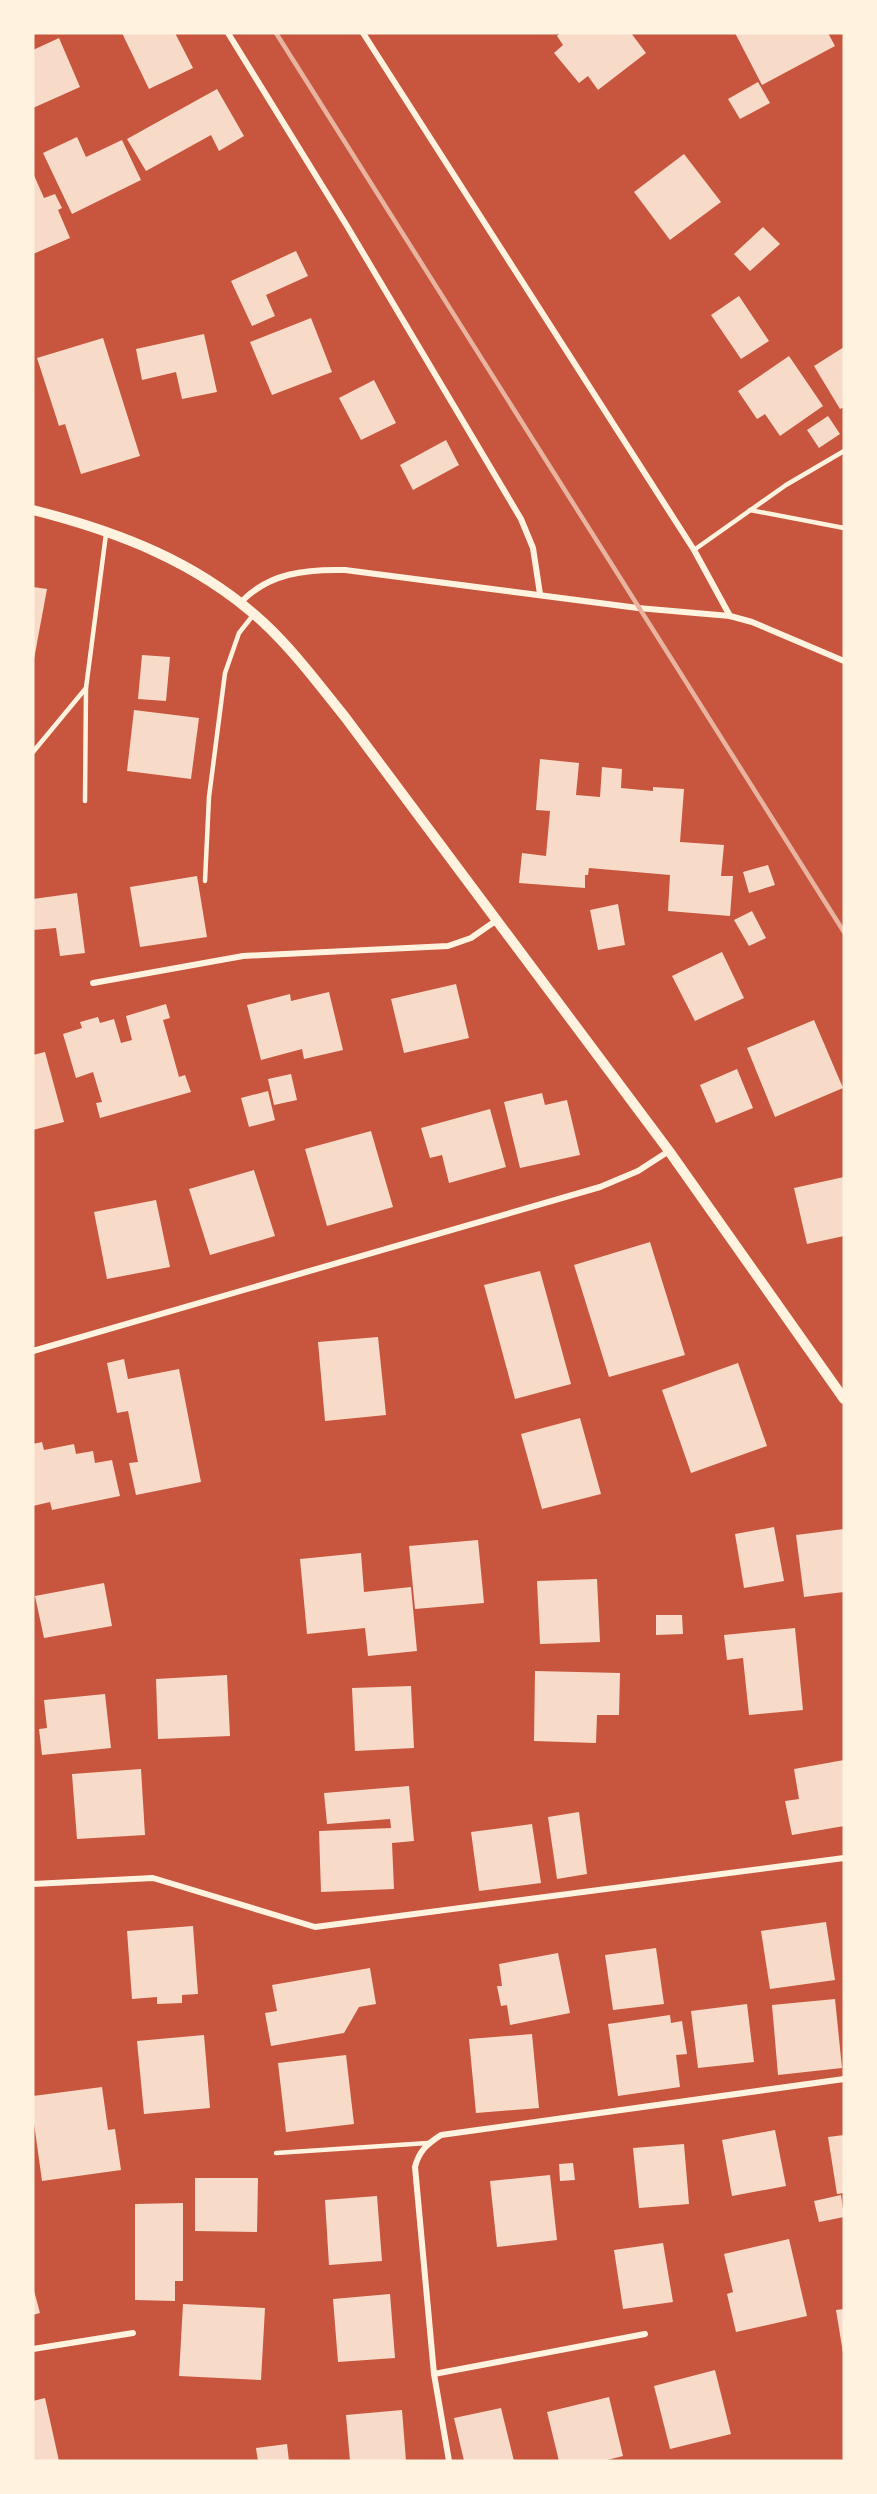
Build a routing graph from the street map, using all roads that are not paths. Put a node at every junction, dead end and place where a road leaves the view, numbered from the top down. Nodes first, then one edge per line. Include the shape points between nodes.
1 (228, 33) edge
2 (363, 33) edge
3 (844, 451) edge
4 (33, 510) edge
5 (750, 510) junction
6 (844, 528) edge
7 (106, 531) junction
8 (694, 550) junction
9 (540, 594) junction
10 (242, 602) junction
11 (254, 614) junction
12 (730, 616) junction
13 (844, 661) edge
14 (86, 688) junction
15 (33, 752) edge
16 (85, 801) dead end
17 (205, 881) dead end
18 (497, 920) junction
19 (93, 983) dead end
20 (669, 1151) junction
21 (33, 1351) edge
22 (844, 1398) edge
23 (844, 1858) edge
24 (33, 1884) edge
25 (844, 2079) edge
26 (428, 2143) junction
27 (276, 2153) dead end
28 (133, 2333) dead end
29 (645, 2334) dead end
30 (33, 2349) edge
31 (434, 2374) junction
32 (448, 2461) edge

1 - 9 street via 521,519 533,549
2 - 8 street
3 - 5 lane
4 - 7 street
5 - 6 lane
5 - 8 lane
7 - 10 street via 180,561
7 - 14 lane
8 - 12 street
9 - 10 street via 315,569 278,578
9 - 12 street
10 - 11 street
11 - 17 lane via 238,633 225,673 209,797
11 - 18 street via 289,649 345,717
12 - 13 street
14 - 15 lane
14 - 16 lane
18 - 19 street via 471,938 448,946 243,956
18 - 20 street
20 - 21 street via 638,1171 600,1187
20 - 22 street
23 - 24 street via 315,1927 153,1878
25 - 26 street via 441,2135
26 - 27 lane
26 - 31 street via 418,2154 415,2167
28 - 30 street
29 - 31 street
31 - 32 street

